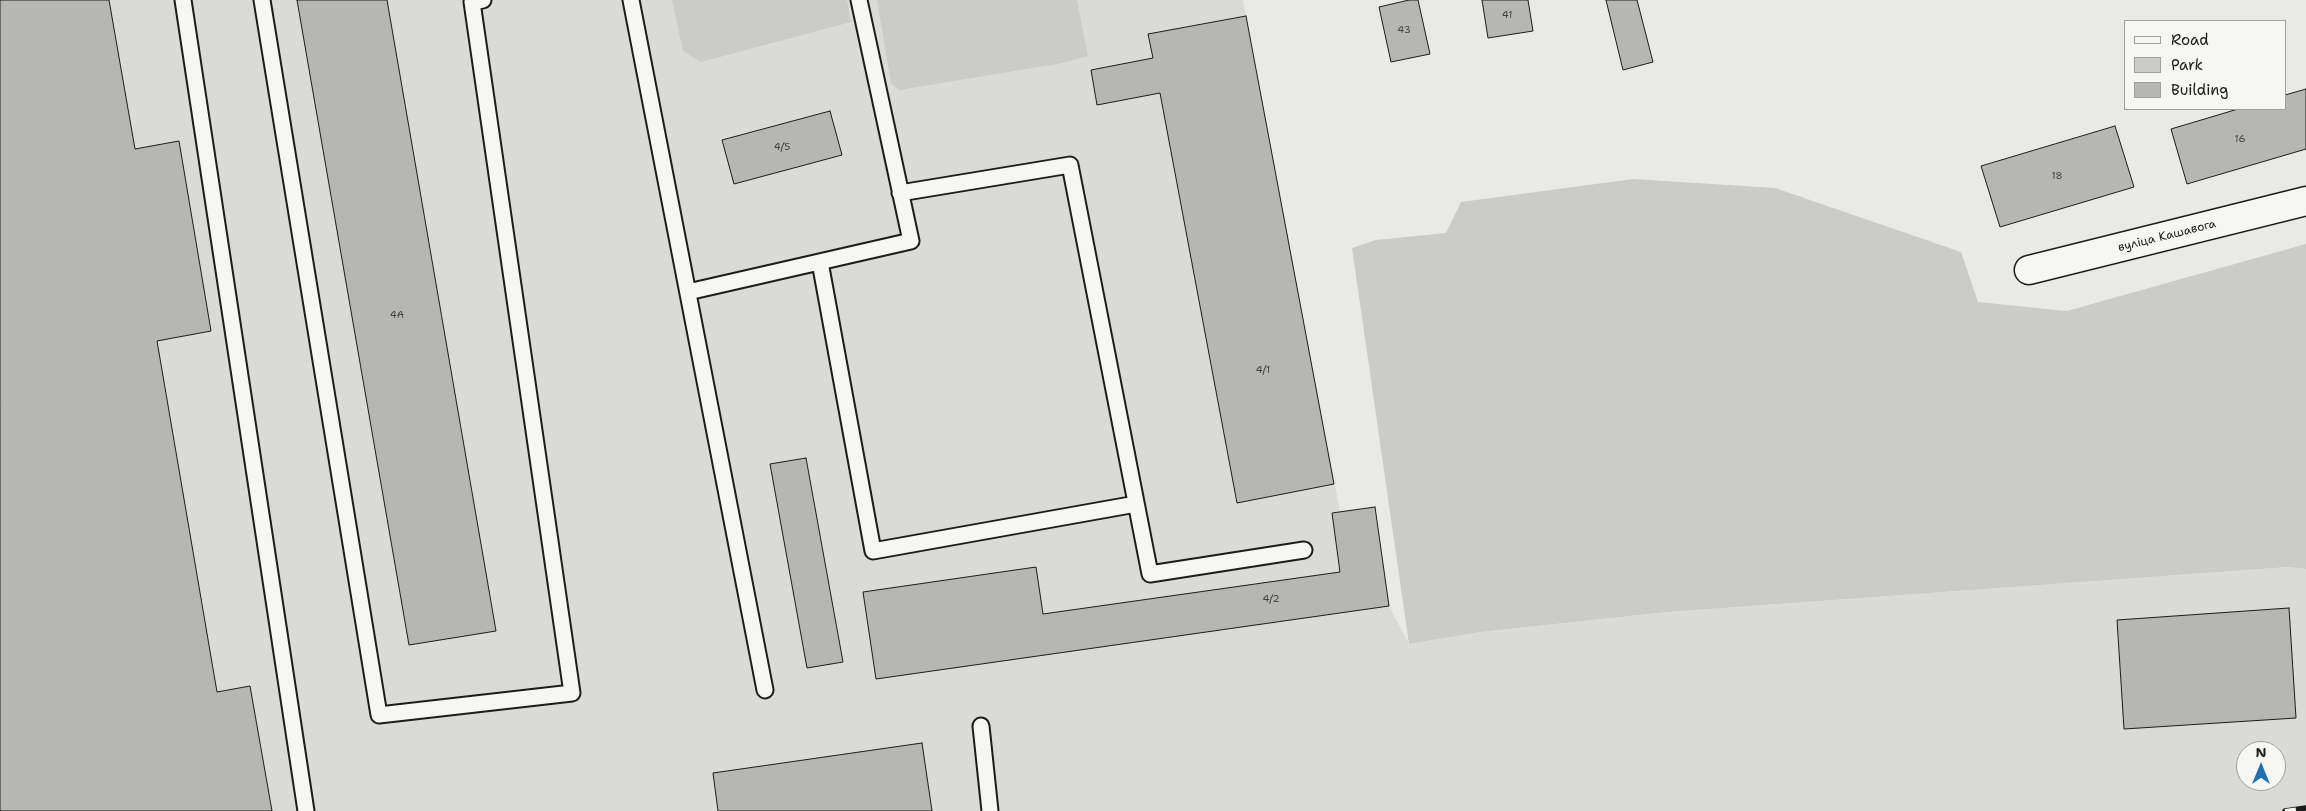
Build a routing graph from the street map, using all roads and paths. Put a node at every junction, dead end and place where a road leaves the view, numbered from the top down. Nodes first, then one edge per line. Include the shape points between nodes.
1 (183, 0) edge
2 (262, 0) edge
3 (483, 0) edge
4 (631, 0) edge
5 (859, 0) edge
6 (900, 193) junction
7 (2306, 201) edge
8 (820, 262) junction
9 (2029, 270) dead end
10 (688, 292) junction
11 (1136, 504) junction
12 (1304, 550) dead end
13 (765, 690) dead end
14 (981, 726) dead end
15 (306, 811) edge
16 (990, 811) edge

1 - 15 lane
2 - 3 lane via 379,715 572,693 472,2
4 - 10 lane
5 - 6 lane
6 - 8 lane via 911,241
6 - 11 lane via 1070,164
7 - 9 street, вуліца Кашавога
8 - 10 lane
8 - 11 lane via 874,551
10 - 13 lane
11 - 12 lane via 1150,574
14 - 16 lane

